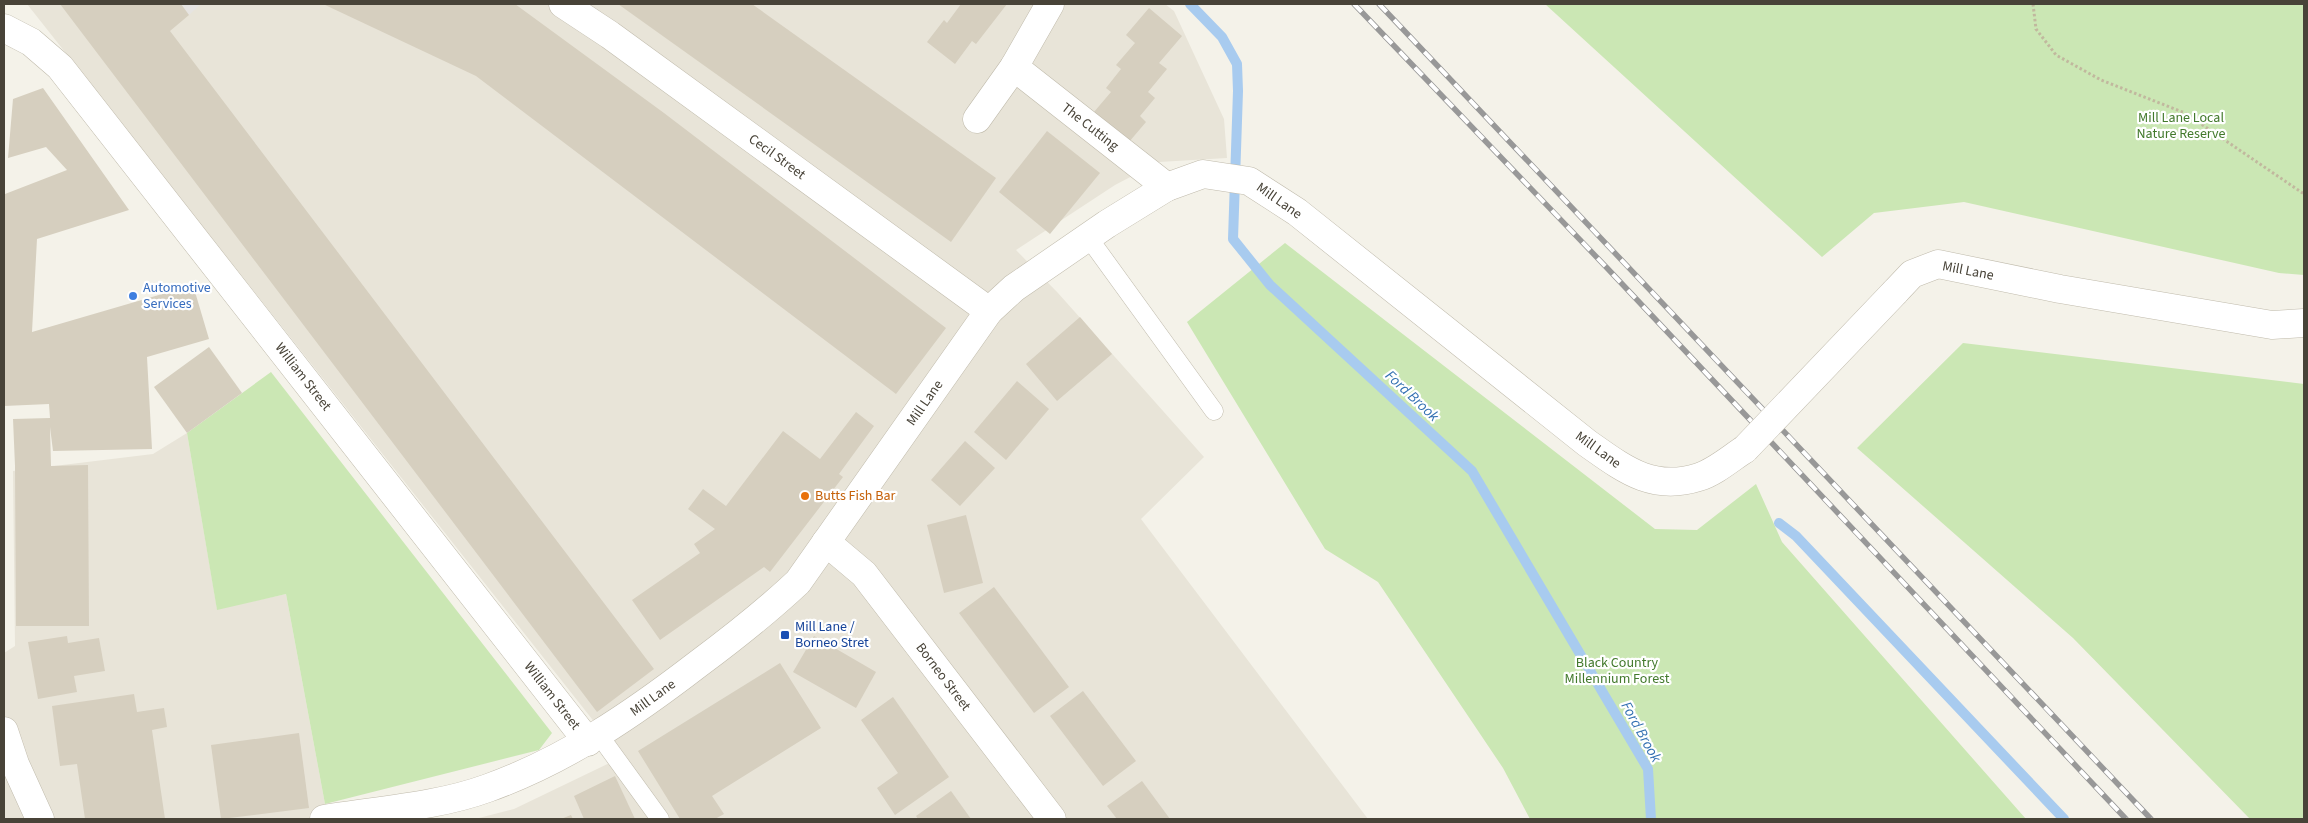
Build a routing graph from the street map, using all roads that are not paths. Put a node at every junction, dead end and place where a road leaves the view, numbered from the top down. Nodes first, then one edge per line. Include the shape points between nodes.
1 (563, 4) edge
2 (1050, 4) edge
3 (4, 28) edge
4 (1014, 67) junction
5 (977, 119) dead end
6 (1167, 187) junction
7 (1088, 237) junction
8 (989, 312) junction
9 (2304, 323) edge
10 (1214, 411) dead end
11 (826, 542) junction
12 (4, 730) edge
13 (594, 738) junction
14 (40, 819) edge
15 (324, 819) edge
16 (660, 819) edge
17 (1052, 819) edge

1 - 8 street, Cecil Street
2 - 4 street
3 - 13 street, William Street via 31,42 60,67
4 - 5 street
4 - 6 street, The Cutting
6 - 7 street, Mill Lane
6 - 9 street, Mill Lane, bridge via 1203,174 1249,180 1297,212 1587,443 1630,473 1671,483 1700,476 1745,450 1912,274 1938,264 2060,289 2272,325
7 - 8 street, Mill Lane via 1014,288
7 - 10 lane
8 - 11 street, Mill Lane
11 - 13 street, Mill Lane via 798,582 764,614 639,709
11 - 17 street, Borneo Street via 864,574
12 - 14 street via 15,764
13 - 15 street, Mill Lane via 487,788 448,799
13 - 16 lane

